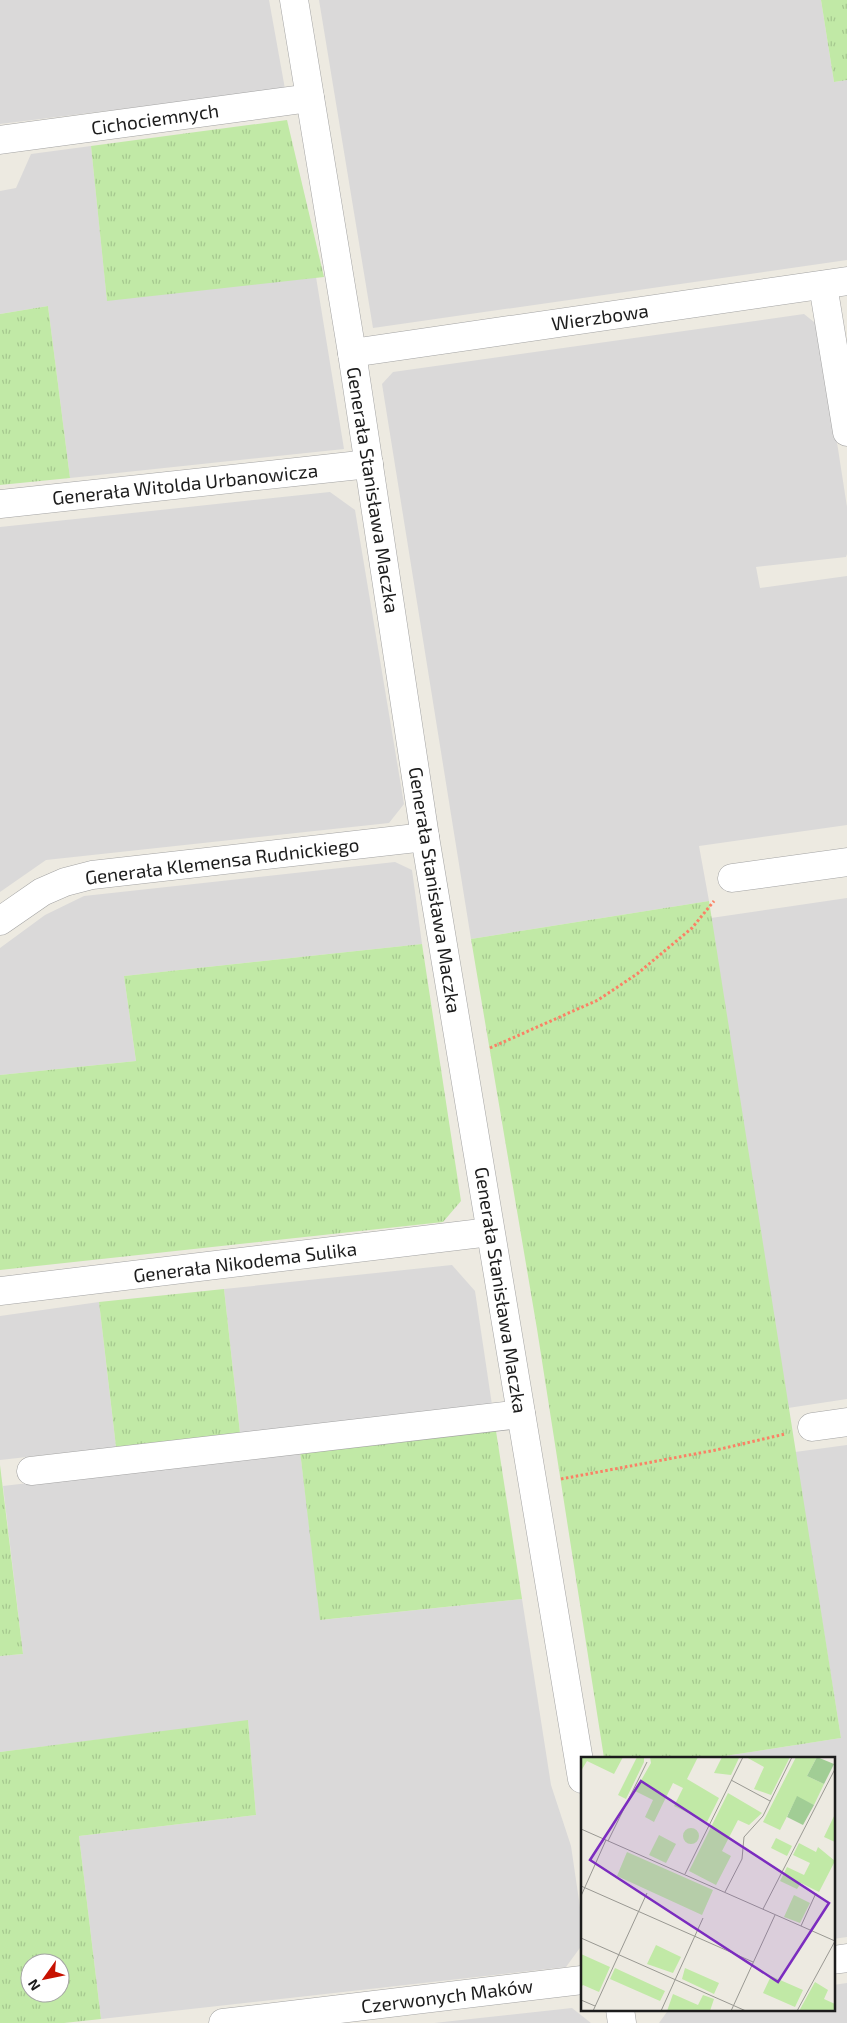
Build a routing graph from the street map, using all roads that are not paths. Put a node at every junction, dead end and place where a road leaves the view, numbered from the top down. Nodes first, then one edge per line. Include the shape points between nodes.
1 (294, 0) edge
2 (310, 98) junction
3 (0, 140) edge
4 (835, 283) edge
5 (352, 353) junction
6 (847, 432) edge
7 (369, 464) junction
8 (0, 504) edge
9 (425, 837) junction
10 (847, 862) edge
11 (732, 878) road end
12 (0, 921) edge
13 (490, 1232) junction
14 (0, 1291) edge
15 (521, 1414) junction
16 (847, 1422) edge
17 (812, 1427) road end
18 (32, 1471) dead end
19 (581, 1773) edge
20 (847, 1958) edge
21 (834, 1960) edge
22 (581, 1980) edge
23 (620, 2010) edge
24 (223, 2023) edge
25 (622, 2023) edge

1 - 2 street, Generała Stanisława Maczka
2 - 3 street, Cichociemnych
2 - 5 street, Generała Stanisława Maczka
4 - 5 street, Wierzbowa
4 - 6 street
5 - 7 street, Generała Stanisława Maczka
7 - 8 street, Generała Witolda Urbanowicza
7 - 9 street, Generała Stanisława Maczka
9 - 12 street, Generała Klemensa Rudnickiego via 92,875 42,892
9 - 13 street, Generała Stanisława Maczka
10 - 11 street
13 - 14 street, Generała Nikodema Sulika
13 - 15 street, Generała Stanisława Maczka
15 - 18 street
15 - 19 street, Generała Stanisława Maczka
16 - 17 street
20 - 21 street
22 - 24 street, Czerwonych Maków
23 - 25 street

